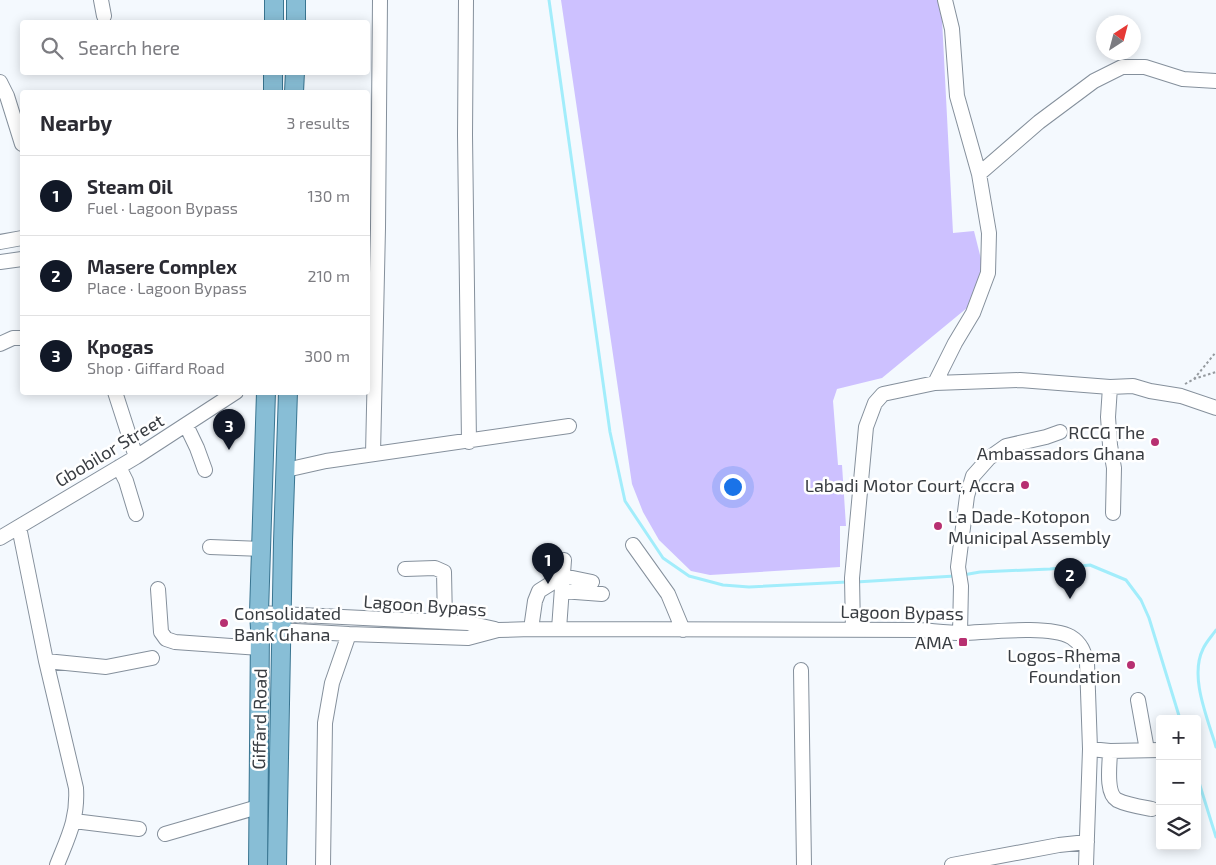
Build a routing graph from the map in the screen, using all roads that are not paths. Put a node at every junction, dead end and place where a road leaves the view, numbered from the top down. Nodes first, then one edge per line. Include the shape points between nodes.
1 (101, 0) edge
2 (274, 0) edge
3 (296, 0) edge
4 (380, 0) edge
5 (466, 0) edge
6 (945, 0) edge
7 (104, 16) dead end
8 (274, 20) edge
9 (296, 20) edge
10 (273, 75) edge
11 (295, 75) edge
12 (1216, 81) edge
13 (0, 82) edge
14 (273, 90) edge
15 (294, 90) edge
16 (20, 138) edge
17 (979, 174) junction
18 (20, 238) edge
19 (0, 242) edge
20 (20, 259) edge
21 (0, 262) edge
22 (20, 338) edge
23 (0, 344) edge
24 (936, 383) junction
25 (1110, 387) junction
26 (117, 395) edge
27 (231, 395) edge
28 (266, 395) edge
29 (288, 395) edge
30 (1216, 408) edge
31 (186, 425) junction
32 (569, 426) dead end
33 (1060, 432) dead end
34 (469, 442) junction
35 (373, 454) junction
36 (136, 457) junction
37 (119, 467) junction
38 (204, 470) dead end
39 (286, 470) junction
40 (1113, 513) dead end
41 (136, 514) dead end
42 (18, 527) junction
43 (0, 538) edge
44 (633, 545) dead end
45 (210, 547) dead end
46 (261, 549) junction
47 (564, 560) dead end
48 (405, 569) dead end
49 (563, 576) junction
50 (592, 582) dead end
51 (158, 589) dead end
52 (562, 591) junction
53 (602, 594) dead end
54 (259, 621) junction
55 (445, 622) junction
56 (282, 623) junction
57 (531, 629) junction
58 (559, 629) junction
59 (498, 630) junction
60 (683, 630) junction
61 (853, 630) junction
62 (960, 633) junction
63 (349, 634) junction
64 (260, 648) junction
65 (152, 658) dead end
66 (46, 661) junction
67 (801, 670) dead end
68 (1138, 700) dead end
69 (1090, 749) junction
70 (1153, 750) edge
71 (1110, 751) junction
72 (258, 807) junction
73 (1152, 809) dead end
74 (74, 821) junction
75 (138, 829) dead end
76 (165, 834) dead end
77 (1086, 842) junction
78 (57, 865) edge
79 (258, 865) edge
80 (277, 865) edge
81 (323, 865) edge
82 (804, 865) edge
83 (952, 865) edge
84 (1086, 865) edge

1 - 7 street
2 - 8 main road
3 - 9 main road
4 - 35 street
5 - 34 street
6 - 17 street via 952,29 957,96
10 - 14 main road
11 - 15 main road
12 - 17 street via 1183,79 1145,66 1122,67 1094,81 1039,122
13 - 16 street
17 - 24 street via 989,232 988,273 973,313 954,343
18 - 19 street
20 - 21 street
22 - 23 street
24 - 25 street via 1020,380
24 - 61 street via 883,394 875,403 866,427 852,582
25 - 30 street via 1133,386 1170,393
25 - 40 street via 1108,417 1114,468
26 - 36 street
27 - 31 street, Gbobilor Street
28 - 46 main road, Giffard Road
29 - 39 main road, Giffard Road
31 - 36 street, Gbobilor Street
31 - 38 street
32 - 34 street
33 - 62 street via 1006,446 989,458 973,476 967,496 958,567
34 - 35 street
35 - 39 street
36 - 37 street, Gbobilor Street
37 - 41 street
37 - 42 street, Gbobilor Street
39 - 56 main road, Giffard Road
42 - 43 street, Gbobilor Street
42 - 66 street
44 - 60 street via 668,594
45 - 46 street
46 - 54 main road, Giffard Road
47 - 49 street
48 - 55 street via 435,568 444,572
49 - 50 street
49 - 52 street
49 - 57 street via 539,591 534,601
51 - 64 street via 161,632 166,639
52 - 53 street
52 - 58 street
54 - 56 street, Lagoon Bypass
54 - 64 main road, Giffard Road
55 - 56 street, Lagoon Bypass
55 - 59 street, Lagoon Bypass
56 - 63 street, Lagoon Bypass
56 - 80 main road, Giffard Road
57 - 58 street, Lagoon Bypass
57 - 59 street, Lagoon Bypass
58 - 60 street, Lagoon Bypass
59 - 63 street, Lagoon Bypass via 468,638
60 - 61 street, Lagoon Bypass
61 - 62 street, Lagoon Bypass
62 - 69 street, Lagoon Bypass via 1052,632 1069,636 1079,643 1087,662
63 - 81 street via 332,682 325,723
64 - 72 main road, Giffard Road
65 - 66 street via 106,667
66 - 74 street via 76,788
67 - 82 street
68 - 70 street
69 - 71 street
69 - 77 street, Lagoon Bypass
70 - 71 street
71 - 73 street via 1112,794 1118,800
72 - 76 street
72 - 79 main road, Giffard Road
74 - 75 street
74 - 78 street
77 - 83 street
77 - 84 street, Lagoon Bypass

